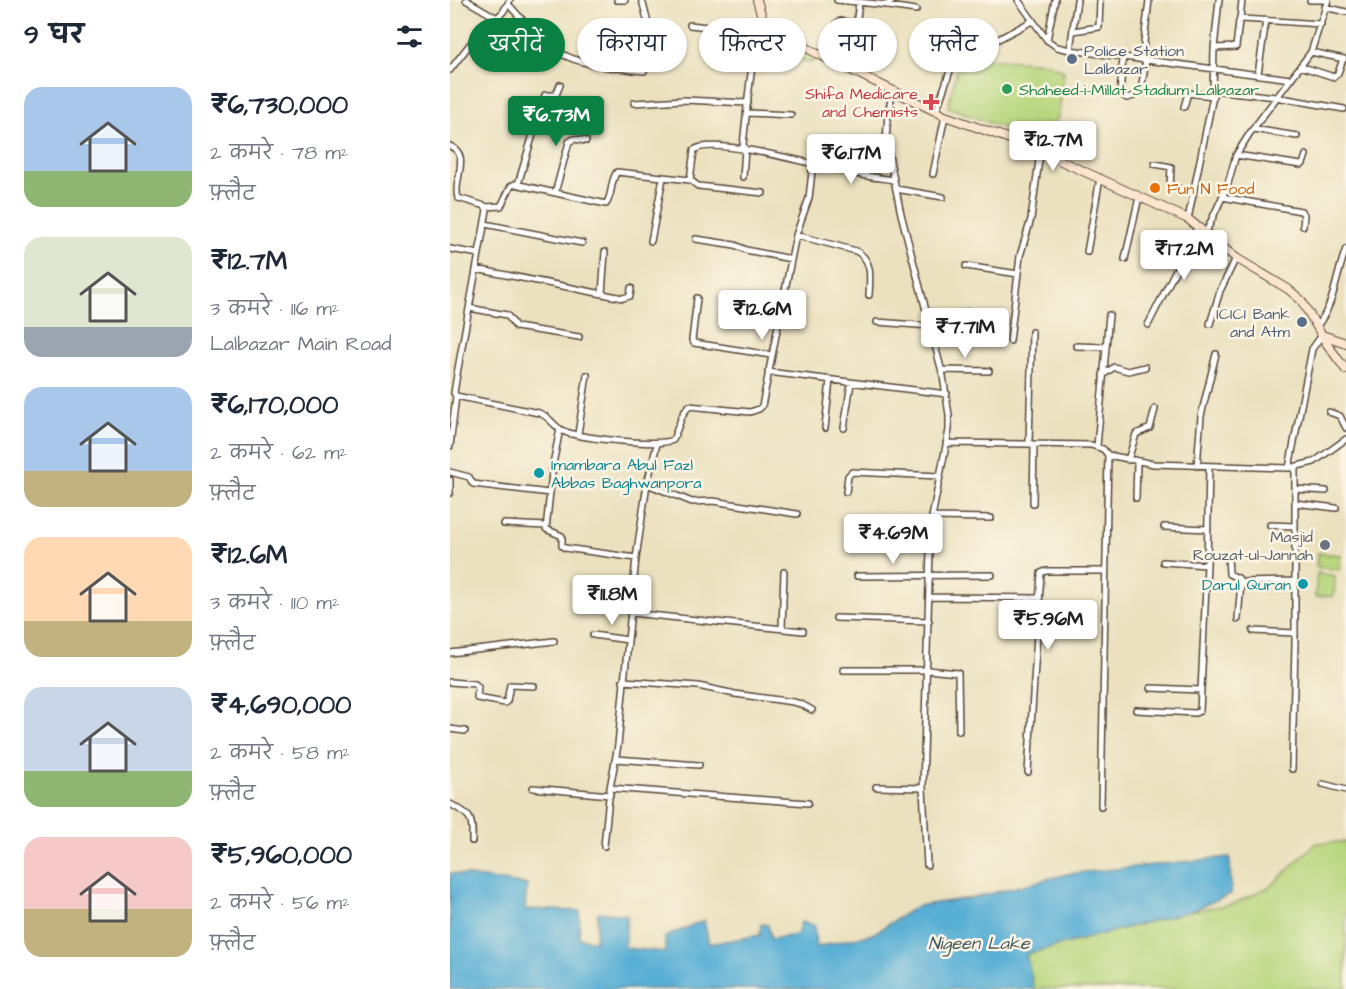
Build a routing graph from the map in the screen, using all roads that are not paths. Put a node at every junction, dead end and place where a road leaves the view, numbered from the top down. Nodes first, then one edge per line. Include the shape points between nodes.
1 (466, 0) edge
2 (617, 0) edge
3 (625, 0) edge
4 (642, 0) edge
5 (757, 0) edge
6 (837, 0) edge
7 (894, 0) edge
8 (1018, 0) edge
9 (1055, 0) edge
10 (1077, 0) edge
11 (1100, 0) edge
12 (1149, 0) edge
13 (1219, 0) edge
14 (1242, 0) edge
15 (1310, 0) edge
16 (1327, 0) edge
17 (509, 2) edge
18 (872, 2) edge
19 (859, 3) junction
20 (887, 5) junction
21 (1325, 7) junction
22 (916, 10) dead end
23 (1346, 12) edge
24 (497, 18) joint
25 (764, 18) edge
26 (857, 18) edge
27 (1240, 19) junction
28 (1266, 20) junction
29 (1032, 21) junction
30 (1321, 24) junction
31 (690, 25) dead end
32 (699, 26) edge
33 (1073, 31) junction
34 (1047, 40) junction
35 (468, 47) edge
36 (1214, 48) junction
37 (1070, 50) junction
38 (1311, 52) junction
39 (1123, 57) junction
40 (1344, 59) edge
41 (1144, 60) junction
42 (1300, 66) junction
43 (450, 70) edge
44 (1214, 70) junction
45 (753, 72) edge
46 (854, 72) edge
47 (1258, 74) junction
48 (1291, 79) junction
49 (560, 85) dead end
50 (893, 91) junction
51 (1213, 93) junction
52 (1276, 97) junction
53 (634, 103) dead end
54 (748, 103) junction
55 (1184, 107) dead end
56 (1344, 110) dead end
57 (936, 112) junction
58 (747, 113) junction
59 (792, 115) dead end
60 (945, 116) junction
61 (1253, 129) junction
62 (1297, 136) dead end
63 (586, 141) dead end
64 (450, 146) edge
65 (745, 149) junction
66 (1040, 153) junction
67 (1236, 155) junction
68 (1306, 155) dead end
69 (813, 163) junction
70 (1155, 164) dead end
71 (933, 174) dead end
72 (742, 177) dead end
73 (663, 178) junction
74 (1100, 178) junction
75 (690, 180) junction
76 (894, 180) junction
77 (518, 184) junction
78 (896, 189) junction
79 (1192, 192) junction
80 (555, 193) junction
81 (763, 193) dead end
82 (943, 197) dead end
83 (1139, 197) junction
84 (1222, 197) junction
85 (486, 207) junction
86 (1188, 219) junction
87 (485, 224) junction
88 (1198, 225) junction
89 (1303, 226) dead end
90 (1206, 232) junction
91 (796, 235) junction
92 (696, 239) dead end
93 (651, 241) dead end
94 (582, 243) dead end
95 (450, 249) edge
96 (1346, 249) edge
97 (605, 252) dead end
98 (1087, 252) dead end
99 (478, 254) junction
100 (1236, 258) junction
101 (791, 259) junction
102 (1125, 259) dead end
103 (966, 266) dead end
104 (476, 269) junction
105 (1018, 274) junction
106 (632, 288) dead end
107 (602, 294) junction
108 (869, 295) dead end
109 (697, 298) dead end
110 (469, 308) junction
111 (970, 312) dead end
112 (1109, 315) dead end
113 (877, 322) dead end
114 (929, 323) junction
115 (1210, 324) dead end
116 (1148, 325) dead end
117 (1317, 326) junction
118 (1032, 332) dead end
119 (1322, 335) junction
120 (579, 337) dead end
121 (1010, 341) dead end
122 (1346, 343) edge
123 (1076, 346) dead end
124 (1106, 347) junction
125 (1216, 354) dead end
126 (771, 355) junction
127 (1145, 367) dead end
128 (942, 370) junction
129 (1346, 370) edge
130 (988, 371) dead end
131 (768, 372) junction
132 (587, 375) dead end
133 (1103, 375) junction
134 (830, 380) junction
135 (850, 383) junction
136 (947, 394) junction
137 (454, 399) edge
138 (1155, 409) dead end
139 (1329, 412) dead end
140 (844, 428) dead end
141 (1346, 428) edge
142 (560, 429) junction
143 (825, 429) dead end
144 (578, 434) junction
145 (1346, 439) edge
146 (946, 443) junction
147 (657, 444) junction
148 (1032, 444) junction
149 (1097, 446) junction
150 (450, 447) edge
151 (1108, 455) junction
152 (1128, 460) junction
153 (1137, 462) junction
154 (1197, 466) junction
155 (1209, 466) junction
156 (1292, 467) junction
157 (450, 472) edge
158 (939, 476) junction
159 (450, 480) edge
160 (647, 484) junction
161 (1295, 489) junction
162 (1326, 491) dead end
163 (846, 492) dead end
164 (450, 493) edge
165 (550, 493) junction
166 (1136, 498) dead end
167 (1034, 503) dead end
168 (1296, 503) junction
169 (1336, 508) dead end
170 (797, 514) dead end
171 (932, 517) junction
172 (991, 518) dead end
173 (504, 524) dead end
174 (1270, 525) dead end
175 (546, 526) junction
176 (1295, 526) junction
177 (1164, 527) dead end
178 (1208, 529) junction
179 (1228, 556) dead end
180 (636, 558) junction
181 (1163, 562) dead end
182 (1207, 565) junction
183 (1104, 571) junction
184 (784, 572) dead end
185 (992, 575) dead end
186 (857, 576) dead end
187 (930, 576) junction
188 (1295, 581) junction
189 (1241, 582) junction
190 (929, 597) junction
191 (1039, 598) junction
192 (631, 613) junction
193 (836, 618) dead end
194 (1238, 619) dead end
195 (929, 621) junction
196 (782, 628) junction
197 (803, 631) dead end
198 (1253, 631) dead end
199 (1295, 633) junction
200 (593, 635) dead end
201 (554, 640) dead end
202 (628, 640) junction
203 (450, 653) edge
204 (843, 670) dead end
205 (927, 670) junction
206 (623, 681) junction
207 (450, 682) edge
208 (534, 686) dead end
209 (1151, 688) dead end
210 (1201, 690) junction
211 (812, 710) dead end
212 (1136, 710) dead end
213 (450, 729) edge
214 (959, 730) dead end
215 (465, 731) dead end
216 (616, 759) junction
217 (699, 765) dead end
218 (1292, 769) dead end
219 (1028, 772) dead end
220 (1323, 784) dead end
221 (876, 787) dead end
222 (533, 788) dead end
223 (923, 788) junction
224 (1346, 790) edge
225 (610, 792) junction
226 (808, 803) dead end
227 (450, 804) edge
228 (1101, 806) dead end
229 (472, 841) dead end
230 (604, 846) dead end
231 (927, 866) dead end

1 - 24 street
2 - 3 street
4 - 17 street via 649,27 644,31 644,71 560,53
5 - 25 main road
6 - 19 street
7 - 20 street
8 - 29 street
9 - 34 street
10 - 33 street
11 - 33 street via 1100,27
12 - 41 street
13 - 36 street
14 - 27 street
15 - 16 street
16 - 21 street
17 - 24 street
18 - 19 street
18 - 20 street
19 - 26 street
20 - 22 street
21 - 23 street
21 - 30 street
27 - 28 street
27 - 36 street via 1236,47
28 - 30 street
28 - 47 street
29 - 34 street
29 - 57 street via 956,62
30 - 38 street
31 - 32 street
33 - 37 street
34 - 37 street
35 - 43 street
36 - 44 street
37 - 39 street
38 - 40 street
38 - 42 street
39 - 41 street
39 - 41 street via 1120,94 1127,98 1142,90
40 - 42 street via 1334,77
41 - 44 street
42 - 48 street
44 - 47 street
44 - 51 street
45 - 54 street
46 - 50 main road
47 - 48 street
48 - 52 street
49 - 77 street via 556,95 545,95
50 - 57 main road
50 - 76 street via 886,141
51 - 52 street
51 - 55 street via 1188,93
51 - 79 street
52 - 56 street
52 - 61 street
53 - 54 street
54 - 58 street
57 - 60 main road
58 - 59 street
58 - 65 street
60 - 66 main road
60 - 71 street
61 - 62 street
61 - 67 street
63 - 80 street via 569,142
64 - 85 street via 461,157 458,198
65 - 69 street
65 - 72 street
65 - 75 street via 697,148
66 - 74 main road
66 - 105 street
67 - 68 street via 1301,165
67 - 84 street
69 - 76 street
69 - 91 street via 807,206
70 - 79 street via 1171,167 1170,187
73 - 75 street
73 - 80 street via 617,172 606,204
73 - 93 street
74 - 83 main road
74 - 98 street
75 - 81 street via 698,186
76 - 78 street
77 - 80 street
77 - 85 street via 511,186 501,206
78 - 82 street
78 - 114 street
79 - 86 street
83 - 86 main road
83 - 102 street
84 - 89 street via 1300,212 1304,214
84 - 90 street
85 - 87 street
86 - 88 main road
87 - 94 street
87 - 99 street
88 - 90 main road
88 - 116 street
90 - 100 main road
91 - 101 street
91 - 108 street via 863,255 869,267
92 - 101 street
95 - 99 street
96 - 117 street via 1332,300
97 - 107 street
99 - 104 street
100 - 115 street
100 - 117 main road via 1297,297
101 - 126 street
103 - 105 street
104 - 107 street
104 - 110 street
105 - 121 street
106 - 107 street via 626,298
109 - 126 street via 694,343
110 - 120 street via 507,315 516,327
110 - 137 street
111 - 114 street
112 - 124 street
113 - 114 street
114 - 128 street
117 - 119 main road
118 - 148 street
119 - 122 main road
119 - 129 main road
119 - 156 street via 1312,349
123 - 124 street
124 - 133 street
125 - 154 street via 1201,416
126 - 131 street
127 - 133 street via 1128,371 1114,367
128 - 130 street
128 - 136 street
131 - 134 street
131 - 147 street via 759,409 750,412 689,406 673,440
132 - 144 street
133 - 149 street
134 - 135 street
134 - 143 street
135 - 136 street
135 - 140 street
136 - 146 street
137 - 142 street via 546,415
137 - 150 street
138 - 152 street via 1150,428 1136,435
139 - 141 street via 1340,416
142 - 144 street
142 - 165 street
144 - 147 street
145 - 156 street via 1323,457
146 - 148 street
146 - 158 street
147 - 160 street
148 - 149 street
148 - 167 street
149 - 151 street
151 - 152 street
151 - 183 street
152 - 153 street
153 - 154 street
153 - 166 street
154 - 155 street
155 - 156 street
155 - 178 street
156 - 161 street
157 - 165 street via 469,477 473,484
158 - 163 street via 852,472
158 - 171 street
159 - 164 street
160 - 170 street via 692,502 713,501
160 - 180 street
161 - 162 street
161 - 168 street
165 - 175 street
168 - 169 street
168 - 176 street
171 - 172 street
171 - 187 street
173 - 175 street
174 - 176 street
175 - 180 street via 548,531 562,536 565,548
176 - 188 street
177 - 178 street
178 - 182 street
179 - 189 street via 1229,574
180 - 192 street
181 - 182 street
182 - 210 street
183 - 191 street via 1042,571
183 - 228 street
184 - 196 street
185 - 187 street
186 - 187 street
187 - 190 street
188 - 189 street
188 - 199 street
189 - 194 street
190 - 191 street
190 - 195 street
191 - 219 street
192 - 196 street
192 - 202 street
193 - 195 street
195 - 205 street
196 - 197 street
198 - 199 street
199 - 218 street
200 - 202 street
201 - 203 street
202 - 206 street
204 - 205 street
205 - 214 street via 958,673
205 - 223 street
206 - 211 street via 713,688 793,702
206 - 216 street
207 - 208 street via 475,684 477,698 505,703 510,685
209 - 210 street
210 - 212 street via 1198,712
213 - 215 street
216 - 217 street
216 - 225 street
220 - 224 street
221 - 223 street
222 - 225 street
223 - 231 street
225 - 226 street
225 - 230 street
227 - 229 street via 471,819

